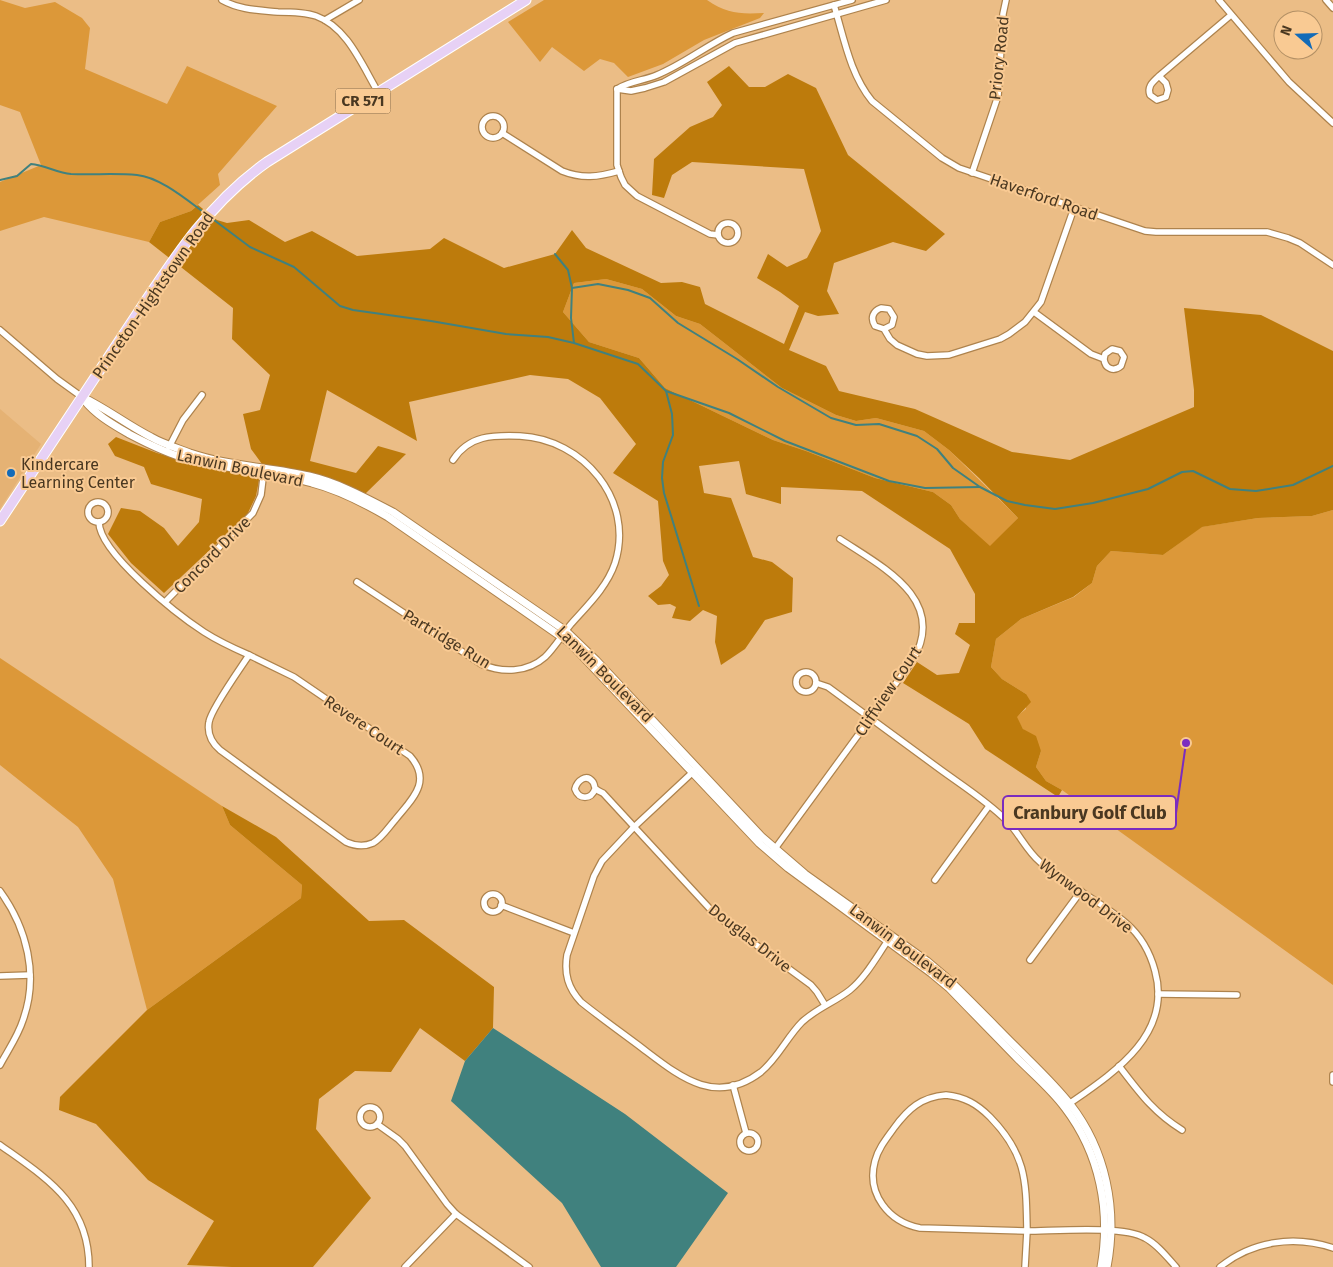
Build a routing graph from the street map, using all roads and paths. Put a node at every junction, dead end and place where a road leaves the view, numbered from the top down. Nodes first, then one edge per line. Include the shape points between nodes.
1 (222, 0) edge
2 (359, 0) edge
3 (526, 0) edge
4 (852, 0) edge
5 (886, 0) edge
6 (1006, 0) edge
7 (1219, 0) edge
8 (1326, 0) edge
9 (834, 5) junction
10 (1333, 8) edge
11 (837, 14) junction
12 (1231, 15) junction
13 (325, 20) junction
14 (1159, 76) dead end
15 (618, 89) junction
16 (378, 92) junction
17 (1333, 123) edge
18 (502, 133) dead end
19 (619, 171) junction
20 (972, 172) junction
21 (1074, 208) junction
22 (718, 235) dead end
23 (1333, 265) edge
24 (1034, 312) junction
25 (0, 330) edge
26 (884, 330) dead end
27 (1104, 360) dead end
28 (202, 395) dead end
29 (82, 397) junction
30 (168, 448) junction
31 (453, 460) dead end
32 (264, 471) junction
33 (0, 521) edge
34 (99, 522) dead end
35 (840, 539) dead end
36 (356, 582) dead end
37 (165, 602) junction
38 (564, 634) junction
39 (249, 655) junction
40 (816, 683) dead end
41 (871, 718) junction
42 (695, 770) junction
43 (595, 789) dead end
44 (989, 806) junction
45 (634, 827) junction
46 (773, 851) junction
47 (935, 880) dead end
48 (0, 891) edge
49 (1081, 891) junction
50 (501, 905) dead end
51 (574, 933) junction
52 (890, 938) junction
53 (1030, 960) dead end
54 (30, 975) junction
55 (0, 976) edge
56 (1158, 994) junction
57 (1237, 995) dead end
58 (825, 1005) junction
59 (0, 1065) edge
60 (1119, 1066) junction
61 (1333, 1075) edge
62 (1333, 1082) edge
63 (733, 1085) junction
64 (1067, 1105) junction
65 (377, 1124) dead end
66 (1182, 1130) dead end
67 (746, 1133) dead end
68 (0, 1145) edge
69 (456, 1214) junction
70 (1109, 1230) junction
71 (1027, 1231) junction
72 (1333, 1248) edge
73 (89, 1267) edge
74 (404, 1267) edge
75 (529, 1267) edge
76 (1025, 1267) edge
77 (1101, 1267) edge
78 (1107, 1267) edge
79 (1176, 1267) edge
80 (1220, 1267) edge

1 - 13 street via 248,10 306,14
2 - 13 street
3 - 16 main road, Princeton-Hightstown Road / CR 571
4 - 9 street
5 - 11 street
6 - 20 street, Priory Road via 998,96
7 - 12 street
8 - 10 street
9 - 11 street, Haverford Road
9 - 15 street via 733,34 658,75 628,82
11 - 15 street via 734,43 664,82 631,91
11 - 20 street, Haverford Road via 855,75 872,101 942,158
12 - 14 street
12 - 17 street via 1283,76
13 - 16 street via 348,41
15 - 19 street
16 - 29 main road, Princeton-Hightstown Road / CR 571 via 252,172 231,190 201,222
18 - 19 street via 571,175 590,178
19 - 22 street via 625,185 637,196 710,234
20 - 21 street, Haverford Road
21 - 23 street, Haverford Road via 1145,231 1278,234 1300,243
21 - 24 street via 1045,293
24 - 26 street via 1018,329 1000,339 949,355 917,354 906,350
24 - 27 street
25 - 29 street
28 - 30 street via 182,420
29 - 30 street, Lanwin Boulevard
29 - 33 main road, Princeton-Hightstown Road / CR 571
30 - 32 street, Lanwin Boulevard
31 - 38 street, Partridge Run via 460,449 472,441 502,436 527,437 566,449 587,464 603,482 618,515 618,553 603,586
32 - 37 street, Concord Drive via 258,504 250,517
32 - 38 street, Lanwin Boulevard via 311,476 341,486 392,512
34 - 37 street via 102,536 120,560
35 - 41 street, Cliffview Court via 905,586 916,600 922,616 923,634 918,651
36 - 38 street, Partridge Run via 489,667 509,670 529,666 544,657
37 - 39 street, Concord Drive via 203,632
38 - 42 street, Lanwin Boulevard via 596,660
39 - 39 street, Revere Court via 294,677 415,761 420,775 418,790 378,840 366,845 346,842 213,742 208,729 211,715
40 - 41 street, Wynwood Drive via 828,687
41 - 44 street, Wynwood Drive
41 - 46 street, Cliffview Court
42 - 45 street
42 - 46 street, Lanwin Boulevard
43 - 45 street, Douglas Drive via 603,793
44 - 47 street
44 - 49 street, Wynwood Drive via 1007,821 1032,855
45 - 51 street via 597,870
45 - 58 street, Douglas Drive via 711,910 811,985
46 - 52 street, Lanwin Boulevard
48 - 54 street via 25,941
49 - 53 street
49 - 56 street, Wynwood Drive via 1124,922 1141,940 1153,963
50 - 51 street
51 - 63 street via 567,955 566,974 571,990 581,1002 679,1076 706,1086
52 - 58 street via 858,982
52 - 64 street, Lanwin Boulevard via 926,961 965,994
54 - 55 street
54 - 59 street via 24,1018
56 - 57 street
56 - 60 street, Wynwood Drive via 1155,1016 1144,1039
58 - 63 street via 799,1026 762,1071
60 - 64 street, Wynwood Drive
60 - 66 street via 1150,1106
61 - 62 street
63 - 67 street
64 - 70 street, Lanwin Boulevard via 1086,1129 1102,1167 1107,1187
65 - 69 street via 405,1146
68 - 73 street via 48,1180 66,1199 80,1223
69 - 74 street
69 - 75 street
70 - 71 street
70 - 77 street, Lanwin Boulevard
70 - 78 street, Lanwin Boulevard
70 - 79 street via 1144,1237
71 - 71 street via 920,1228 902,1222 887,1211 874,1185 874,1161 906,1113 920,1102 937,1096 964,1098 980,1108 1003,1131 1018,1155 1026,1187
71 - 76 street
72 - 80 street via 1311,1242 1271,1243 1244,1252

